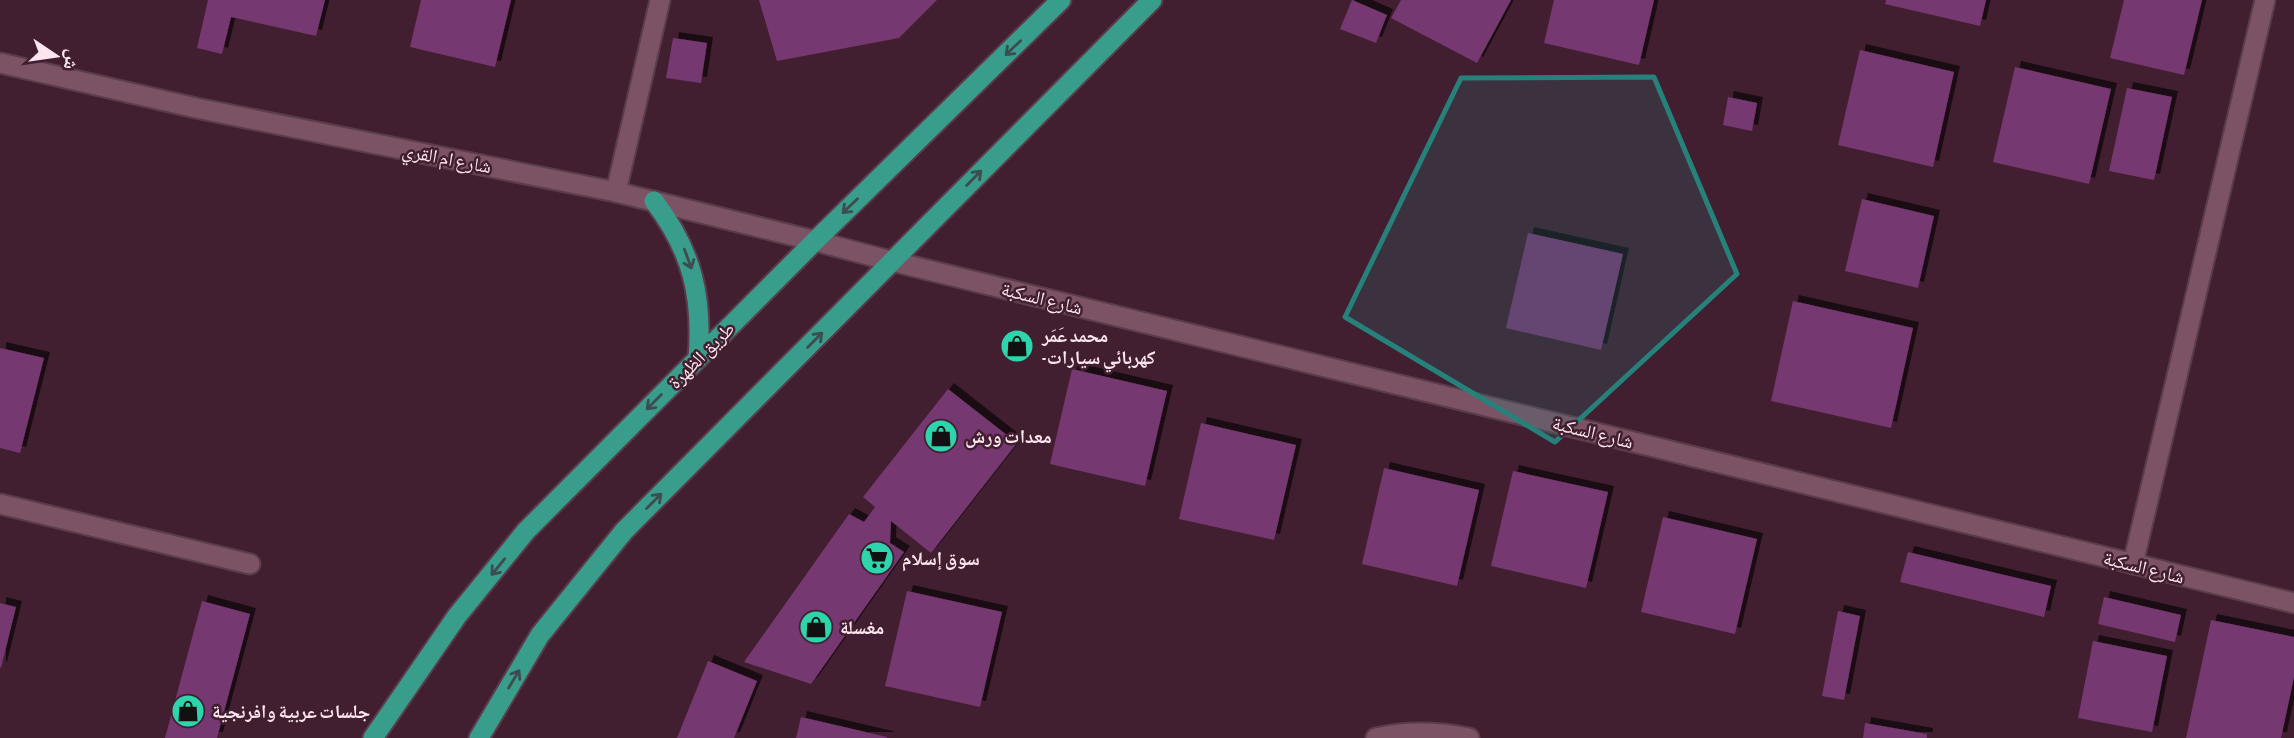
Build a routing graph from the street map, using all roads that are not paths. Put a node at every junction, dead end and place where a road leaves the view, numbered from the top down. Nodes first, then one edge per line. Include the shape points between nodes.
1 (660, 0) edge
2 (1062, 0) edge
3 (1152, 0) edge
4 (2265, 0) edge
5 (0, 63) edge
6 (616, 192) junction
7 (654, 201) junction
8 (815, 241) junction
9 (891, 261) junction
10 (698, 358) junction
11 (0, 504) edge
12 (2133, 564) junction
13 (250, 565) dead end
14 (2294, 603) edge
15 (373, 738) edge
16 (479, 738) edge
17 (1376, 738) edge
18 (1469, 738) edge

1 - 6 street
2 -> 8 main road, طريق الظهرة
9 -> 3 main road
4 - 12 street
5 - 6 street, شارع ام القري via 196,108
6 - 7 street, شارع ام القري
7 - 8 street, شارع ام القري
7 -> 10 main road via 671,223 694,274 699,302
8 - 9 street, شارع ام القري
8 - 10 main road, طريق الظهرة
9 - 12 street, شارع السكبة
16 -> 9 main road via 540,635 624,531
10 -> 15 main road, طريق الظهرة via 526,531 457,616
11 - 13 street
12 - 14 street, شارع السكبة
17 - 18 street via 1443,733

